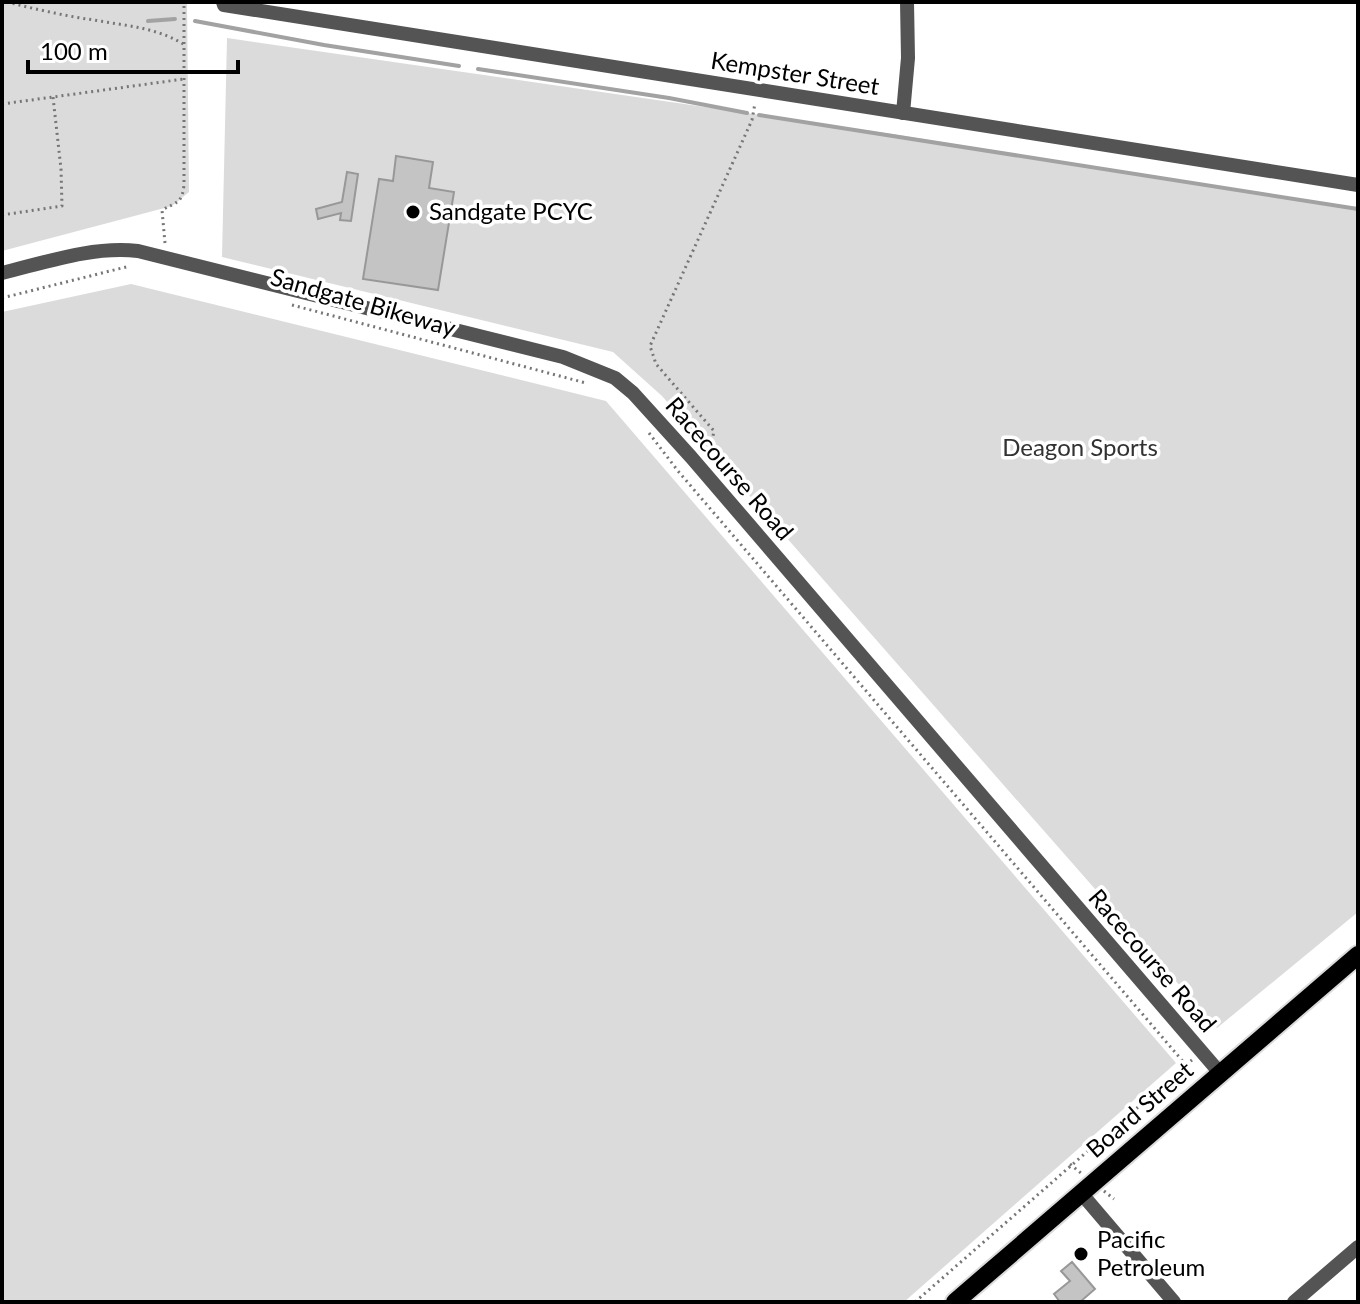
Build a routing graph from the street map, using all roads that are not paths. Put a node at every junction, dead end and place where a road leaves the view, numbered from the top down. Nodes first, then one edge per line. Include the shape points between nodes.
1 (907, 2) edge
2 (224, 4) edge
3 (903, 113) junction
4 (1358, 185) edge
5 (2, 273) edge
6 (1358, 955) edge
7 (1220, 1073) junction
8 (1081, 1193) junction
9 (1358, 1247) edge
10 (955, 1302) edge
11 (1174, 1302) edge
12 (1294, 1302) edge

1 - 3 street
2 - 3 street, Kempster Street
3 - 4 street, Kempster Street
5 - 7 street, Racecourse Road via 105,250 138,251 563,357 615,378 701,469
6 - 7 main road, Board Street
7 - 8 main road, Board Street
8 - 10 main road, Board Street
8 - 11 street
9 - 12 street

